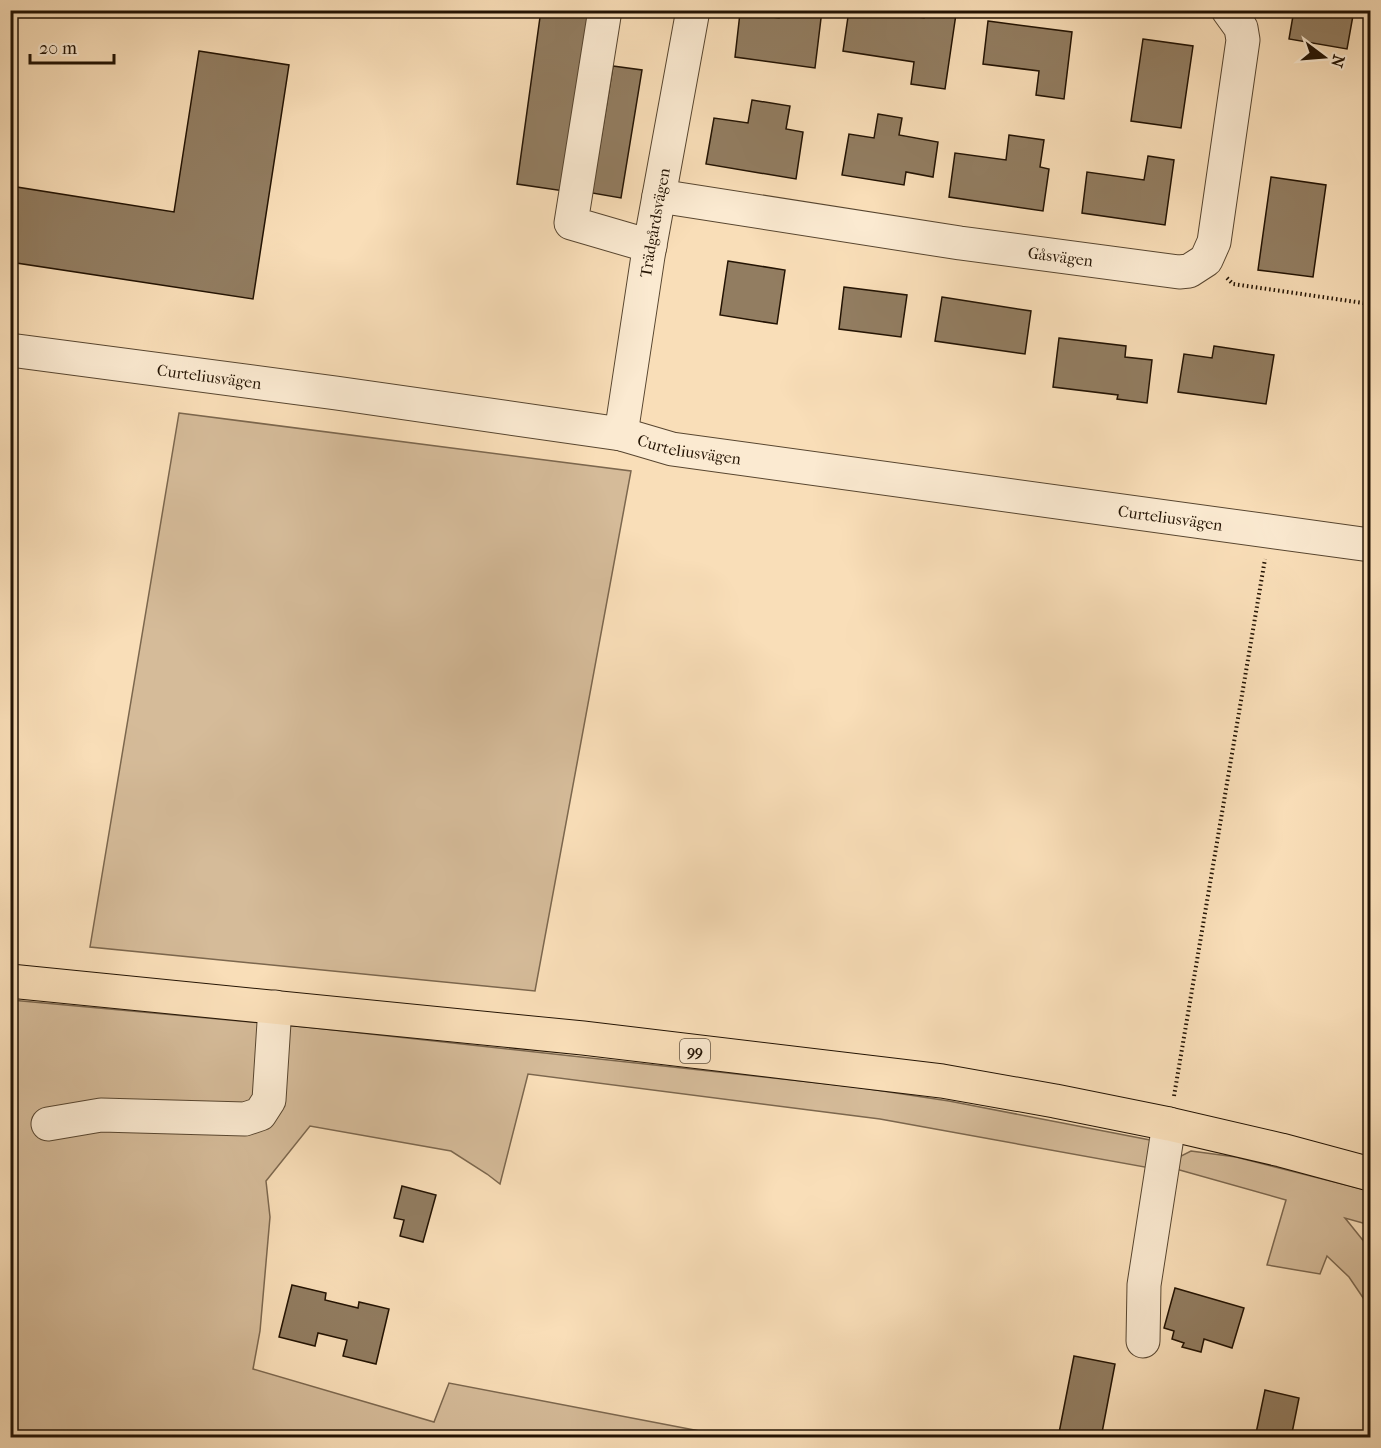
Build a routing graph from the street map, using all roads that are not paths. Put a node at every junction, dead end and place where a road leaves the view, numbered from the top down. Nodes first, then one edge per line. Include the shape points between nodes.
1 (605, 10) edge
2 (693, 10) edge
3 (1228, 10) edge
4 (659, 196) junction
5 (650, 246) junction
6 (10, 350) edge
7 (621, 434) junction
8 (1371, 545) edge
9 (10, 981) edge
10 (275, 1007) junction
11 (48, 1124) dead end
12 (1169, 1124) junction
13 (1371, 1174) edge
14 (1143, 1341) dead end

1 - 5 street via 571,224
2 - 4 street, Trädgårdsvägen
3 - 4 street, Gåsvägen via 1241,28 1243,40 1214,242 1206,260 1189,271 960,243
4 - 5 street, Trädgårdsvägen
5 - 7 street, Trädgårdsvägen
6 - 7 street, Curteliusvägen
7 - 8 street, Curteliusvägen via 672,449
9 - 10 main road, 99
10 - 11 street via 269,1100 260,1114 245,1119 101,1115
10 - 12 main road, 99 via 583,1038 942,1082
12 - 13 main road, 99
12 - 14 street via 1144,1284

